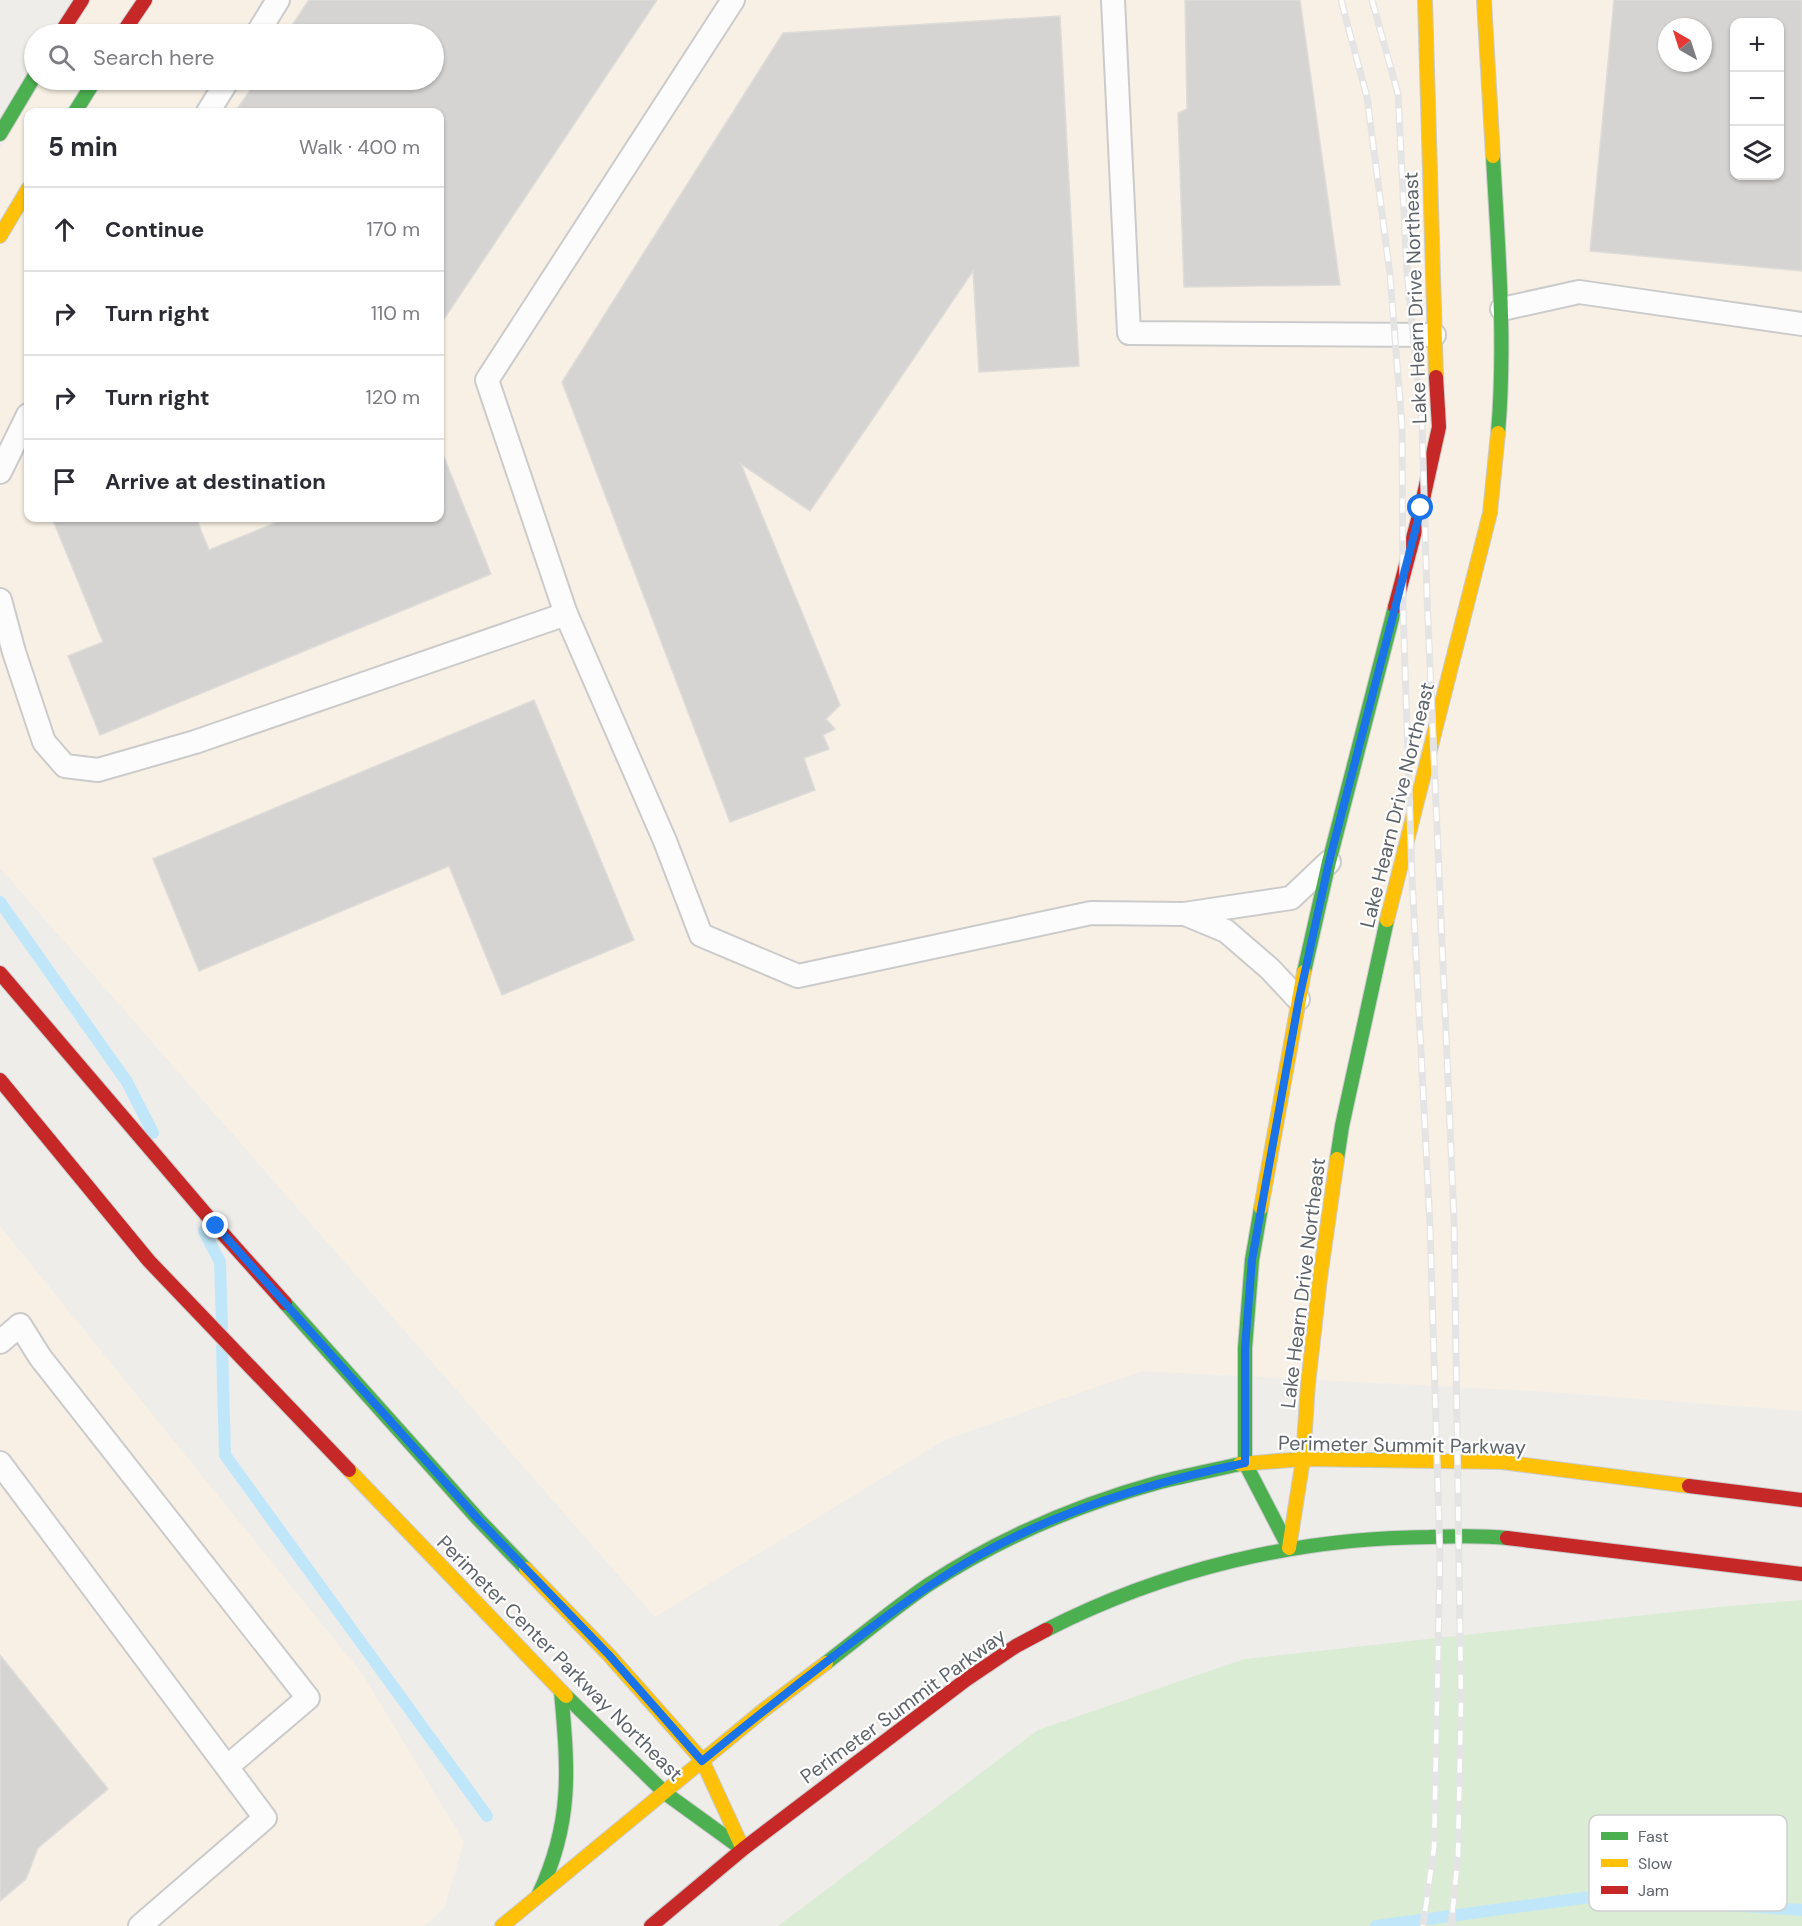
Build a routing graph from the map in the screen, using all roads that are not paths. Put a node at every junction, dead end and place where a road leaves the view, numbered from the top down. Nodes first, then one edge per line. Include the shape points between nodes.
1 (75, 0) edge
2 (82, 0) edge
3 (145, 0) edge
4 (279, 0) edge
5 (733, 0) edge
6 (1113, 0) edge
7 (1425, 0) edge
8 (1484, 0) edge
9 (65, 24) edge
10 (67, 24) edge
11 (129, 24) edge
12 (263, 24) edge
13 (26, 90) edge
14 (89, 90) edge
15 (222, 90) edge
16 (78, 108) edge
17 (210, 108) edge
18 (0, 134) edge
19 (24, 196) edge
20 (0, 236) edge
21 (1502, 309) junction
22 (1802, 324) edge
23 (1434, 335) junction
24 (24, 423) edge
25 (0, 472) edge
26 (0, 600) edge
27 (566, 614) junction
28 (1329, 862) junction
29 (1184, 914) junction
30 (0, 973) edge
31 (1299, 999) junction
32 (0, 1080) edge
33 (0, 1342) edge
34 (1303, 1459) junction
35 (0, 1463) edge
36 (1245, 1463) junction
37 (1802, 1500) edge
38 (1289, 1548) junction
39 (1802, 1574) edge
40 (561, 1691) junction
41 (702, 1761) junction
42 (228, 1766) junction
43 (665, 1793) junction
44 (743, 1849) junction
45 (537, 1897) junction
46 (140, 1926) edge
47 (502, 1926) edge
48 (651, 1926) edge

1 - 9 main road
2 - 10 main road
3 - 11 main road
4 - 12 lane
5 - 27 lane via 487,380
6 - 23 lane via 1129,333
7 - 23 main road, Lake Hearn Drive Northeast
8 - 21 main road, Lake Hearn Drive Northeast
13 - 18 main road
14 - 16 main road
15 - 17 lane
19 - 20 main road
21 - 22 lane via 1579,292
21 - 34 main road, Lake Hearn Drive Northeast via 1500,406 1490,513 1382,940 1342,1126 1320,1278
23 - 28 main road, Lake Hearn Drive Northeast via 1439,427
24 - 25 lane
26 - 27 lane via 44,742 65,766 98,770 195,742
27 - 29 lane via 665,841 701,935 798,976 1091,913
28 - 29 lane via 1291,898
28 - 31 main road, Lake Hearn Drive Northeast
29 - 31 lane via 1226,932
30 - 41 main road, Perimeter Center Parkway Northeast via 216,1226 478,1519 609,1655
31 - 36 main road, Lake Hearn Drive Northeast via 1252,1260 1245,1348
32 - 40 main road, Perimeter Center Parkway Northeast via 149,1261
33 - 42 lane via 20,1325 40,1357 308,1698
34 - 36 main road, Perimeter Summit Parkway
34 - 37 main road, Perimeter Summit Parkway via 1502,1462
34 - 38 main road, Lake Hearn Drive Northeast
35 - 42 lane
36 - 38 main road, Lake Hearn Drive Northeast
36 - 41 main road, Perimeter Summit Parkway via 1160,1482 1091,1505 977,1556 888,1614
38 - 39 main road, Perimeter Summit Parkway via 1383,1537 1487,1536
38 - 44 main road, Perimeter Summit Parkway via 1220,1563 1137,1590 1078,1614 1016,1646
40 - 43 main road, Perimeter Center Parkway Northeast
40 - 45 main road via 567,1758 563,1826 554,1861
41 - 43 main road, Perimeter Summit Parkway
41 - 44 main road, Perimeter Center Parkway Northeast
42 - 46 lane via 266,1818
43 - 44 main road, Perimeter Center Parkway Northeast
43 - 45 main road
44 - 48 main road
45 - 47 main road

